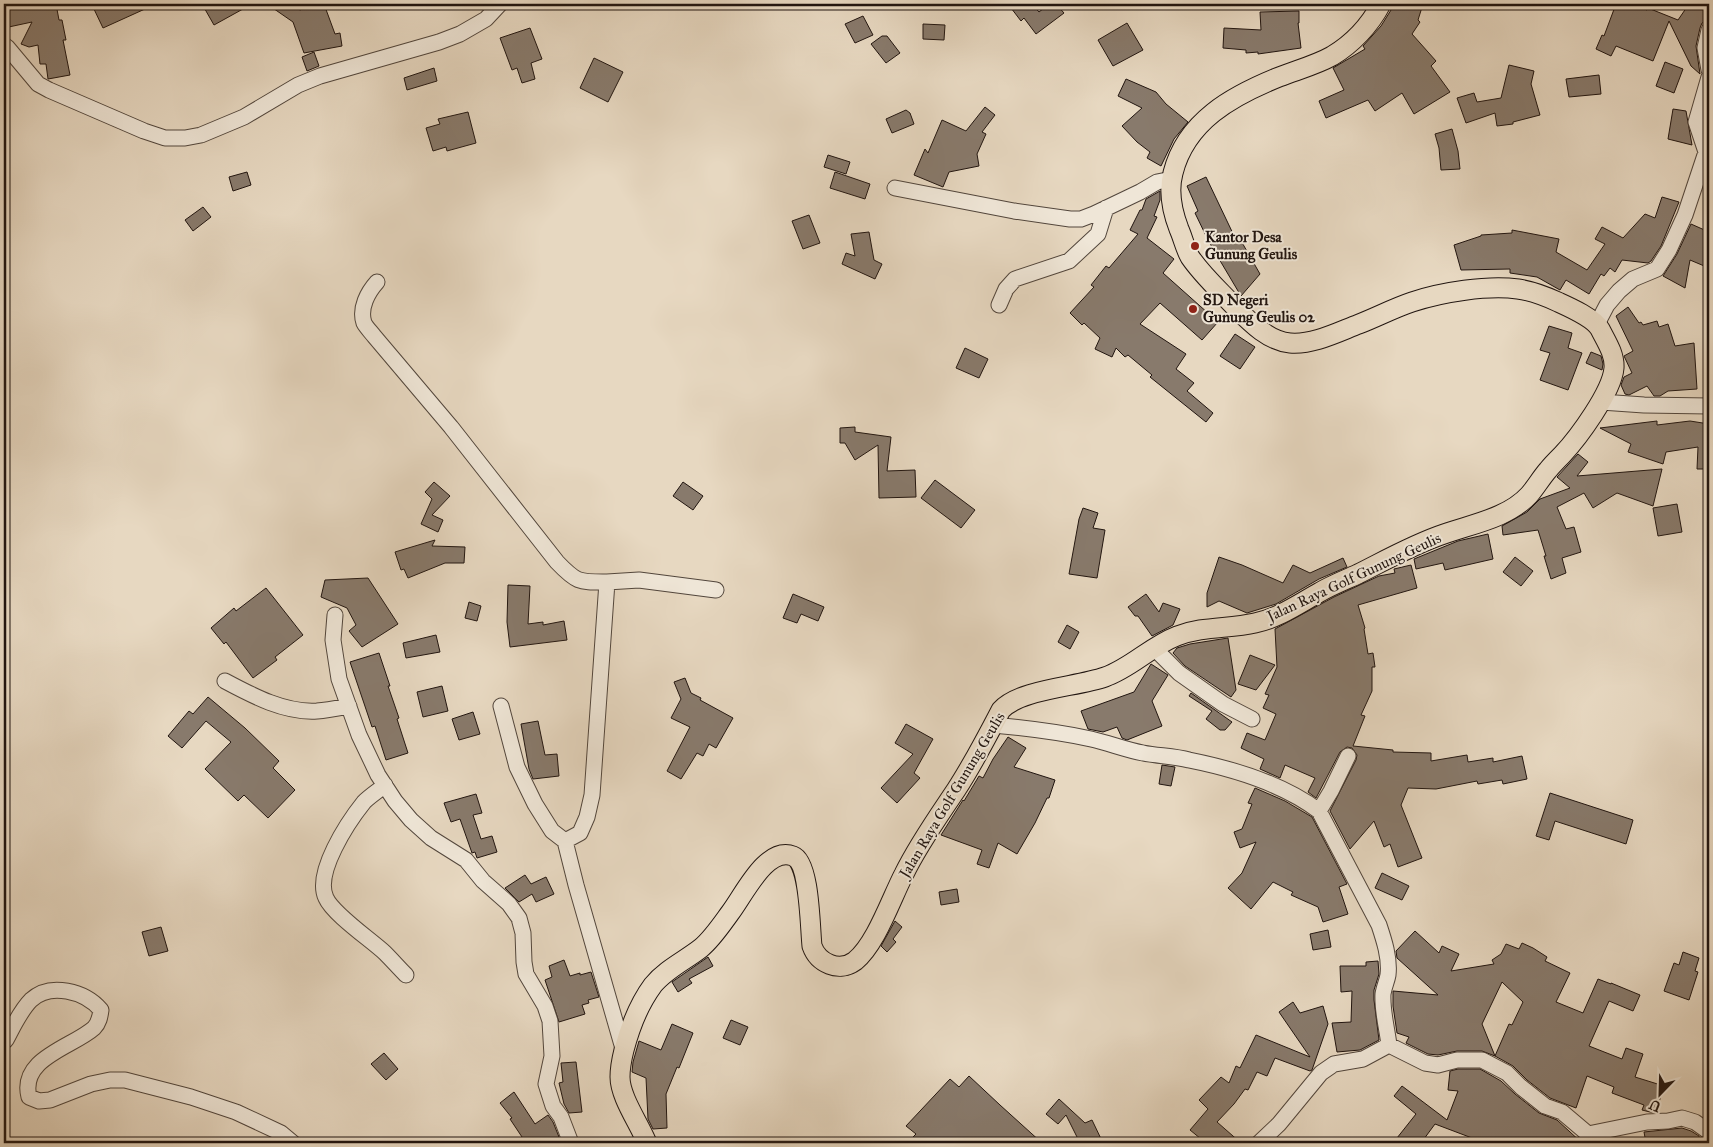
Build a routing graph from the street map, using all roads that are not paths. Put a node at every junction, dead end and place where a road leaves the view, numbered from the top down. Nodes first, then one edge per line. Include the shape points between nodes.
1 (500, 4) edge
2 (1380, 4) edge
3 (1709, 30) edge
4 (7, 48) dead end
5 (1709, 70) edge
6 (1709, 77) edge
7 (1172, 179) junction
8 (895, 188) dead end
9 (1106, 208) junction
10 (377, 282) dead end
11 (999, 305) dead end
12 (1597, 324) junction
13 (1601, 402) junction
14 (1709, 406) edge
15 (607, 582) junction
16 (716, 590) dead end
17 (335, 615) dead end
18 (1154, 648) junction
19 (225, 682) dead end
20 (349, 706) junction
21 (502, 706) dead end
22 (1252, 719) dead end
23 (993, 725) junction
24 (1348, 756) dead end
25 (385, 785) junction
26 (1320, 810) junction
27 (565, 841) junction
28 (406, 975) dead end
29 (6, 1040) dead end
30 (1389, 1045) junction
31 (624, 1052) junction
32 (1709, 1132) edge
33 (293, 1143) edge
34 (571, 1143) edge
35 (647, 1143) edge
36 (1259, 1143) edge

1 - 4 street via 486,19 460,34 320,76 298,85 244,117 201,135 185,138 165,138 144,131 48,90 38,84
2 - 7 main road via 1368,24 1343,48 1320,62 1278,77 1240,96 1208,117 1185,143
3 - 5 street via 1705,48
6 - 12 street via 1696,122 1706,152 1685,215 1657,269 1633,279 1619,291
7 - 9 street via 1157,182
7 - 12 main road via 1174,215 1190,257 1252,324 1278,340 1298,343 1316,340 1413,302 1455,292 1487,289 1519,289 1538,293
8 - 9 street via 1070,219 1081,219
9 - 11 street via 1098,234 1069,261 1015,280 1006,289
10 - 15 street via 368,292 363,309 364,323 571,577 581,582
12 - 13 main road, Jalan Raya Golf Gunung Geulis via 1613,358 1614,368
13 - 14 street
13 - 18 main road, Jalan Raya Golf Gunung Geulis via 1529,495 1512,508 1401,552 1256,623 1190,631
15 - 16 street via 639,580
15 - 27 street via 592,795 588,817 580,833
17 - 20 street via 335,658
18 - 22 street via 1179,674
18 - 23 main road, Jalan Raya Golf Gunung Geulis via 1104,677 1012,702 1001,710
19 - 20 street via 283,707 316,711
20 - 25 street via 359,735
21 - 27 street via 517,767 535,804 552,830
23 - 26 street via 1090,739 1142,753 1188,759 1282,788
23 - 31 main road, Jalan Raya Golf Gunung Geulis via 857,959 849,965 840,966 826,963 815,954 802,867 793,856 779,855 758,872 729,915 702,946 654,984 633,1020
24 - 26 street
25 - 28 street via 365,801 349,823 324,875 323,888 326,900 338,913
25 - 34 street via 412,820 431,838 466,860 519,918 526,974 550,1021 552,1056 546,1084
26 - 30 street via 1383,937 1388,964 1383,994
27 - 31 street
29 - 33 street via 27,1004 40,994 64,991 89,998 101,1010 100,1020 40,1062 29,1081 29,1097 39,1101 50,1100 91,1084 125,1080 236,1112 281,1133
30 - 32 street via 1425,1064 1482,1060 1507,1073 1545,1106 1562,1112 1588,1134 1682,1118
30 - 36 street via 1363,1059 1334,1064 1321,1073
31 - 35 main road, Jalan Raya Golf Gunung Geulis via 620,1077 622,1089

